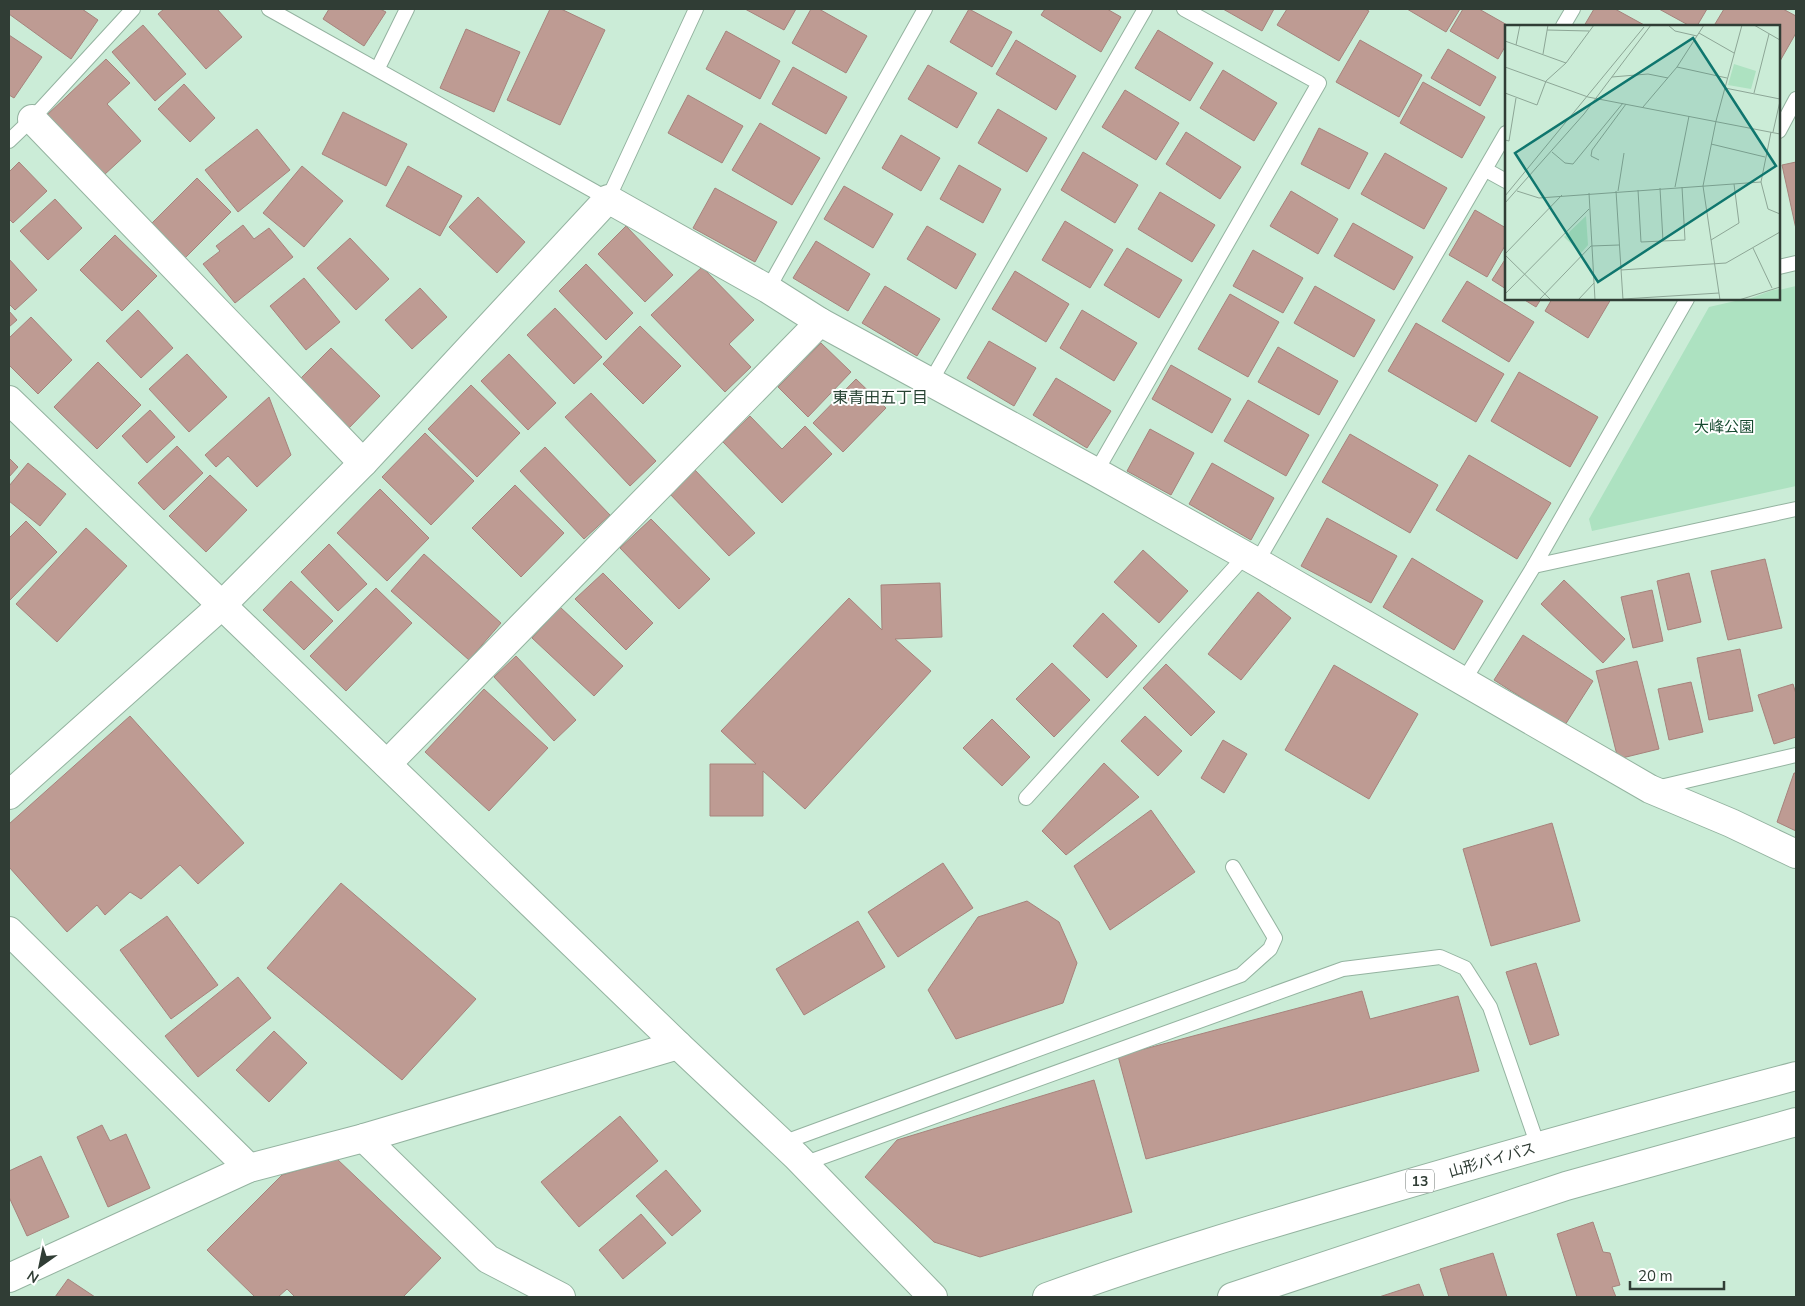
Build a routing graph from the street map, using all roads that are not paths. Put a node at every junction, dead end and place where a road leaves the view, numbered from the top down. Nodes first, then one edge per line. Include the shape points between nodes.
1 (133, 9) edge
2 (269, 9) edge
3 (407, 9) edge
4 (696, 9) edge
5 (926, 9) edge
6 (1145, 9) edge
7 (1184, 9) edge
8 (1572, 9) edge
9 (1564, 25) edge
10 (378, 68) junction
11 (1796, 98) edge
12 (32, 119) junction
13 (1780, 129) edge
14 (1505, 135) edge
15 (9, 141) edge
16 (1486, 170) junction
17 (1505, 180) edge
18 (608, 199) junction
19 (1796, 263) edge
20 (1780, 267) edge
21 (768, 289) junction
22 (1686, 300) edge
23 (820, 322) junction
24 (931, 381) junction
25 (9, 400) edge
26 (363, 463) junction
27 (1096, 472) junction
28 (1796, 509) edge
29 (1251, 559) junction
30 (1534, 566) junction
31 (221, 606) junction
32 (1463, 682) junction
33 (1796, 755) edge
34 (387, 764) junction
35 (1650, 789) junction
36 (9, 795) edge
37 (1026, 798) dead end
38 (1796, 854) edge
39 (1233, 867) dead end
40 (9, 931) edge
41 (678, 1045) junction
42 (1796, 1076) edge
43 (1796, 1122) edge
44 (364, 1138) junction
45 (782, 1143) junction
46 (1538, 1146) junction
47 (803, 1164) junction
48 (249, 1168) junction
49 (9, 1278) edge
50 (561, 1297) edge
51 (933, 1297) edge
52 (1047, 1297) edge
53 (1232, 1297) edge

1 - 12 lane
2 - 10 lane
3 - 10 lane
4 - 18 lane
5 - 21 lane
6 - 24 lane
7 - 27 lane via 1319,83
8 - 9 lane
10 - 18 lane
11 - 13 lane
12 - 15 lane
12 - 26 main road
14 - 16 lane
16 - 17 lane
16 - 29 lane
18 - 21 main road
18 - 26 main road
19 - 20 lane
21 - 23 main road
22 - 30 lane
23 - 24 main road
23 - 34 main road
24 - 27 main road
25 - 31 main road
26 - 31 main road
27 - 29 main road
28 - 30 lane
29 - 32 main road
29 - 37 lane
30 - 32 lane
31 - 34 main road
31 - 36 main road
32 - 35 main road
33 - 35 lane
34 - 41 main road
35 - 38 main road via 1731,822
39 - 45 lane via 1275,938 1270,949 1241,975
40 - 48 main road
41 - 44 main road
41 - 45 main road
42 - 46 main road, 山形バイパス / 13
43 - 53 main road via 1566,1186
44 - 48 main road
44 - 50 main road via 488,1259
45 - 47 main road
46 - 47 lane via 1490,1007 1465,968 1440,956 1343,969
46 - 52 main road, 山形バイパス / 13 via 1134,1266
47 - 51 main road
48 - 49 main road

